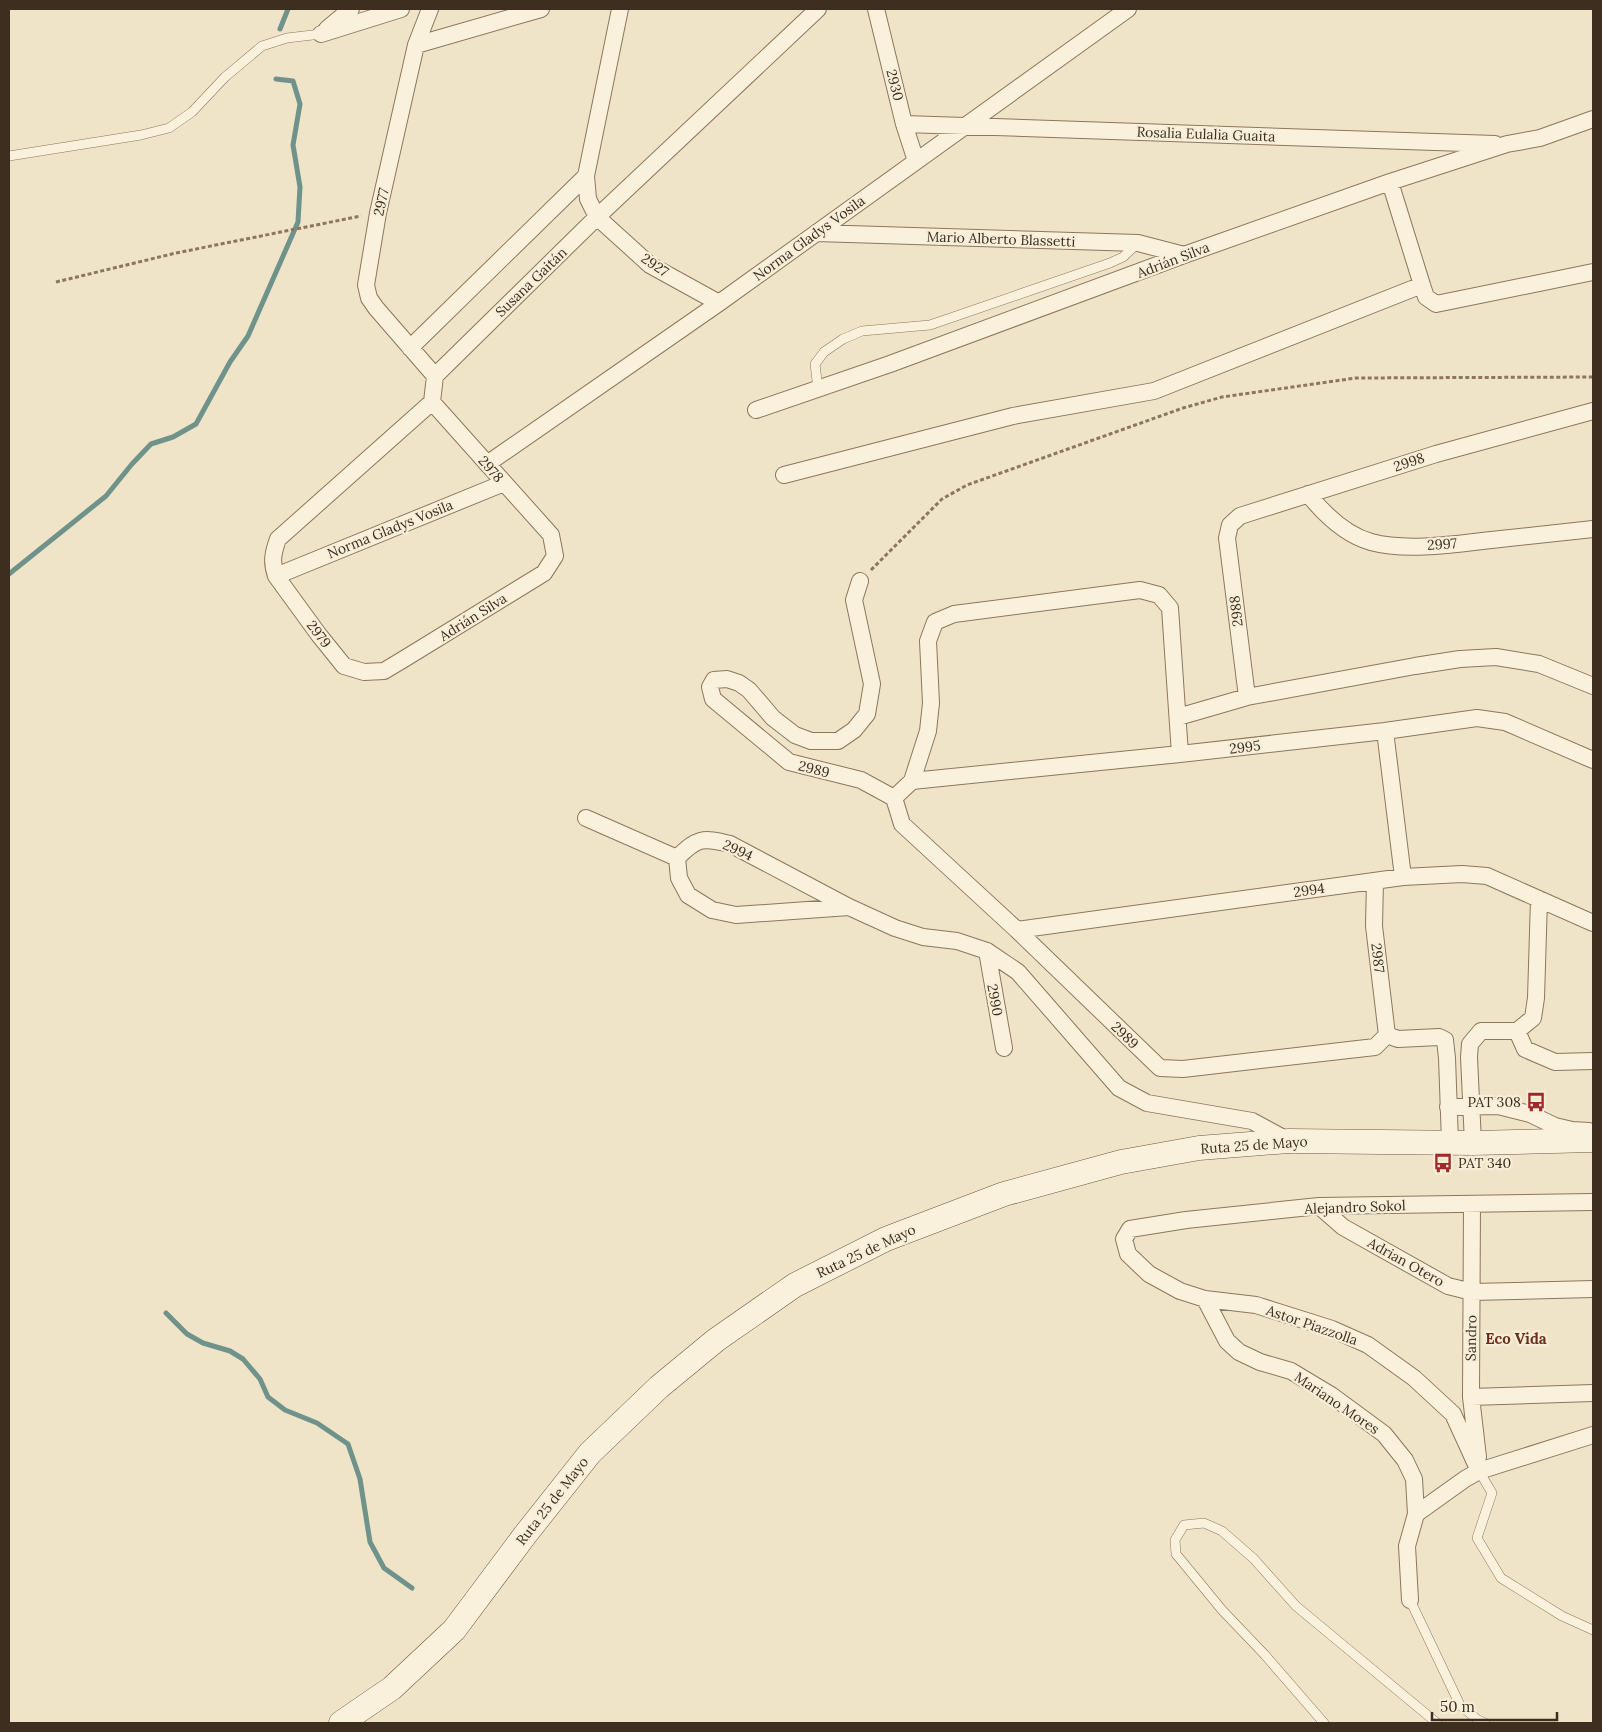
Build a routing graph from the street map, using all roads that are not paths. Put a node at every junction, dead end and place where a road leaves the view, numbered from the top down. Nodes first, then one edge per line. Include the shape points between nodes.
1 (351, 9) edge
2 (401, 9) edge
3 (430, 9) edge
4 (541, 9) edge
5 (620, 9) edge
6 (818, 9) edge
7 (876, 9) edge
8 (1128, 9) edge
9 (321, 34) junction
10 (416, 45) junction
11 (1593, 119) edge
12 (904, 124) junction
13 (965, 126) junction
14 (1507, 144) junction
15 (9, 156) edge
16 (916, 161) junction
17 (586, 176) junction
18 (1390, 182) junction
19 (597, 217) junction
20 (816, 233) junction
21 (1138, 243) junction
22 (1184, 255) junction
23 (1593, 272) edge
24 (1422, 285) junction
25 (719, 303) junction
26 (410, 348) junction
27 (435, 376) junction
28 (818, 389) junction
29 (432, 402) junction
30 (756, 410) dead end
31 (1593, 411) edge
32 (487, 464) junction
33 (784, 475) dead end
34 (504, 483) junction
35 (1308, 494) junction
36 (1230, 525) joint
37 (1593, 529) edge
38 (555, 556) joint
39 (274, 572) junction
40 (860, 581) road end
41 (384, 671) joint
42 (1593, 686) edge
43 (1247, 697) junction
44 (1178, 717) junction
45 (1385, 731) junction
46 (815, 740) junction
47 (1180, 754) junction
48 (1593, 760) edge
49 (816, 770) junction
50 (912, 781) junction
51 (894, 798) junction
52 (586, 818) dead end
53 (677, 858) junction
54 (1403, 878) junction
55 (1375, 882) junction
56 (1539, 899) junction
57 (849, 907) junction
58 (1593, 923) edge
59 (1017, 930) junction
60 (982, 949) junction
61 (1517, 1031) junction
62 (1387, 1034) junction
63 (1004, 1048) dead end
64 (1593, 1061) edge
65 (1448, 1106) junction
66 (1472, 1106) junction
67 (1593, 1131) edge
68 (1593, 1140) edge
69 (1289, 1141) junction
70 (1461, 1142) junction
71 (1593, 1202) edge
72 (1472, 1204) junction
73 (1319, 1206) junction
74 (1124, 1238) joint
75 (1593, 1289) edge
76 (1472, 1292) junction
77 (1205, 1299) junction
78 (1593, 1393) edge
79 (1470, 1397) junction
80 (1593, 1434) edge
81 (1479, 1471) junction
82 (1416, 1514) junction
83 (1410, 1600) joint
84 (1593, 1630) edge
85 (341, 1723) edge
86 (1324, 1723) edge
87 (1437, 1723) edge
88 (1485, 1723) edge

1 - 9 street
2 - 9 street
3 - 10 street, 2977
4 - 10 street
5 - 17 street
6 - 19 street, Susana Gaitán
7 - 12 street, 2930
8 - 13 street, Norma Gladys Vosila
9 - 15 lane via 287,38 262,46 225,77 192,112 169,128
10 - 26 street, 2977 via 378,213 366,285 369,298
11 - 14 street, Adrián Silva via 1540,138
12 - 13 street, Rosalia Eulalia Guaita
12 - 16 street, 2930
13 - 14 street, Rosalia Eulalia Guaita
13 - 16 street, Norma Gladys Vosila
14 - 18 street, Adrián Silva
16 - 20 street, Norma Gladys Vosila
17 - 19 street via 588,199
17 - 26 street
18 - 22 street, Adrián Silva
18 - 24 street
19 - 25 street, 2927 via 650,265
19 - 27 street, Susana Gaitán
20 - 21 street, Mario Alberto Blassetti
20 - 25 street, Norma Gladys Vosila
21 - 22 street, Mario Alberto Blassetti
21 - 28 lane via 1123,257 1110,263 930,325 862,331 843,339 824,352 815,364
22 - 28 street, Adrián Silva
23 - 24 street via 1436,304 1426,297
24 - 33 street via 1154,391 1013,416
25 - 32 street, Norma Gladys Vosila
26 - 27 street, 2977
27 - 29 street
28 - 30 street, Adrián Silva
29 - 32 street, 2978
29 - 39 street via 278,539 272,554
31 - 35 street, 2998 via 1436,454
32 - 34 street, 2978
34 - 38 street, 2978 via 551,535
34 - 39 street, Norma Gladys Vosila
35 - 36 street, 2998 via 1240,516
35 - 37 street, 2997 via 1337,523 1352,534 1372,542 1432,546
36 - 43 street, 2988 via 1227,538
38 - 41 street, Adrián Silva via 544,573
39 - 41 street, 2979 via 344,666 364,672
40 - 46 street, 2989 via 854,600 872,684 867,714 854,730 838,741
42 - 43 street via 1539,664 1496,657 1415,666
43 - 44 street
44 - 47 street
44 - 50 street via 1170,608 1158,595 1140,590 954,614 935,622 928,641 931,703 928,732
45 - 47 street, 2995
45 - 48 street, 2995 via 1486,719 1505,722
45 - 54 street
46 - 49 street via 809,758
46 - 49 street, 2989 via 795,735 739,684 727,679 714,680 710,687 713,699 789,762
47 - 50 street, 2995
49 - 51 street, 2989 via 861,780
50 - 51 street
51 - 59 street, 2989 via 902,824
52 - 53 street
53 - 57 street, 2994 via 692,844 710,839 730,844
53 - 57 street, 2994 via 679,878 688,895 712,910 736,915
54 - 55 street, 2994
54 - 56 street, 2994 via 1462,874 1487,876
55 - 59 street, 2994
55 - 62 street, 2987 via 1374,926
56 - 58 street, 2994
56 - 61 street via 1533,1018
57 - 60 street, 2994 via 895,928
59 - 62 street, 2989 via 1160,1068 1183,1069 1375,1047
60 - 63 street, 2990
60 - 69 street, 2994 via 1018,972 1119,1088 1147,1103 1252,1121
61 - 64 street via 1526,1049 1556,1062
61 - 66 street via 1481,1031 1470,1044
62 - 65 street via 1398,1039 1439,1036 1445,1040
65 - 66 street
65 - 70 street
66 - 67 street via 1512,1108 1555,1126
66 - 70 street
68 - 70 main road, Ruta 25 de Mayo
69 - 70 main road, Ruta 25 de Mayo
69 - 85 main road, Ruta 25 de Mayo via 1199,1148 1141,1158 1004,1194 886,1238 796,1285 716,1340 659,1387 590,1452 454,1630 392,1688
71 - 72 street, Alejandro Sokol
72 - 73 street, Alejandro Sokol
72 - 76 street, Sandro
73 - 74 street, Alejandro Sokol via 1130,1229
73 - 76 street, Adrian Otero via 1343,1227 1448,1286
74 - 77 street, Astor Piazzolla via 1128,1254 1149,1274 1180,1291
75 - 76 street, Adrian Otero
76 - 79 street, Sandro
77 - 81 street, Astor Piazzolla via 1256,1305 1332,1329 1368,1345 1414,1378 1453,1414
77 - 82 street, Mariano Mores via 1227,1341 1239,1352 1291,1372 1331,1395 1384,1434 1414,1479
78 - 79 street
79 - 81 street, Sandro
80 - 81 street
81 - 82 street
81 - 84 lane via 1492,1493 1477,1538 1501,1578 1562,1616
82 - 83 street via 1406,1546
83 - 88 lane via 1460,1705
86 - 87 lane via 1176,1554 1175,1540 1184,1525 1204,1524 1222,1531 1254,1559 1296,1606

